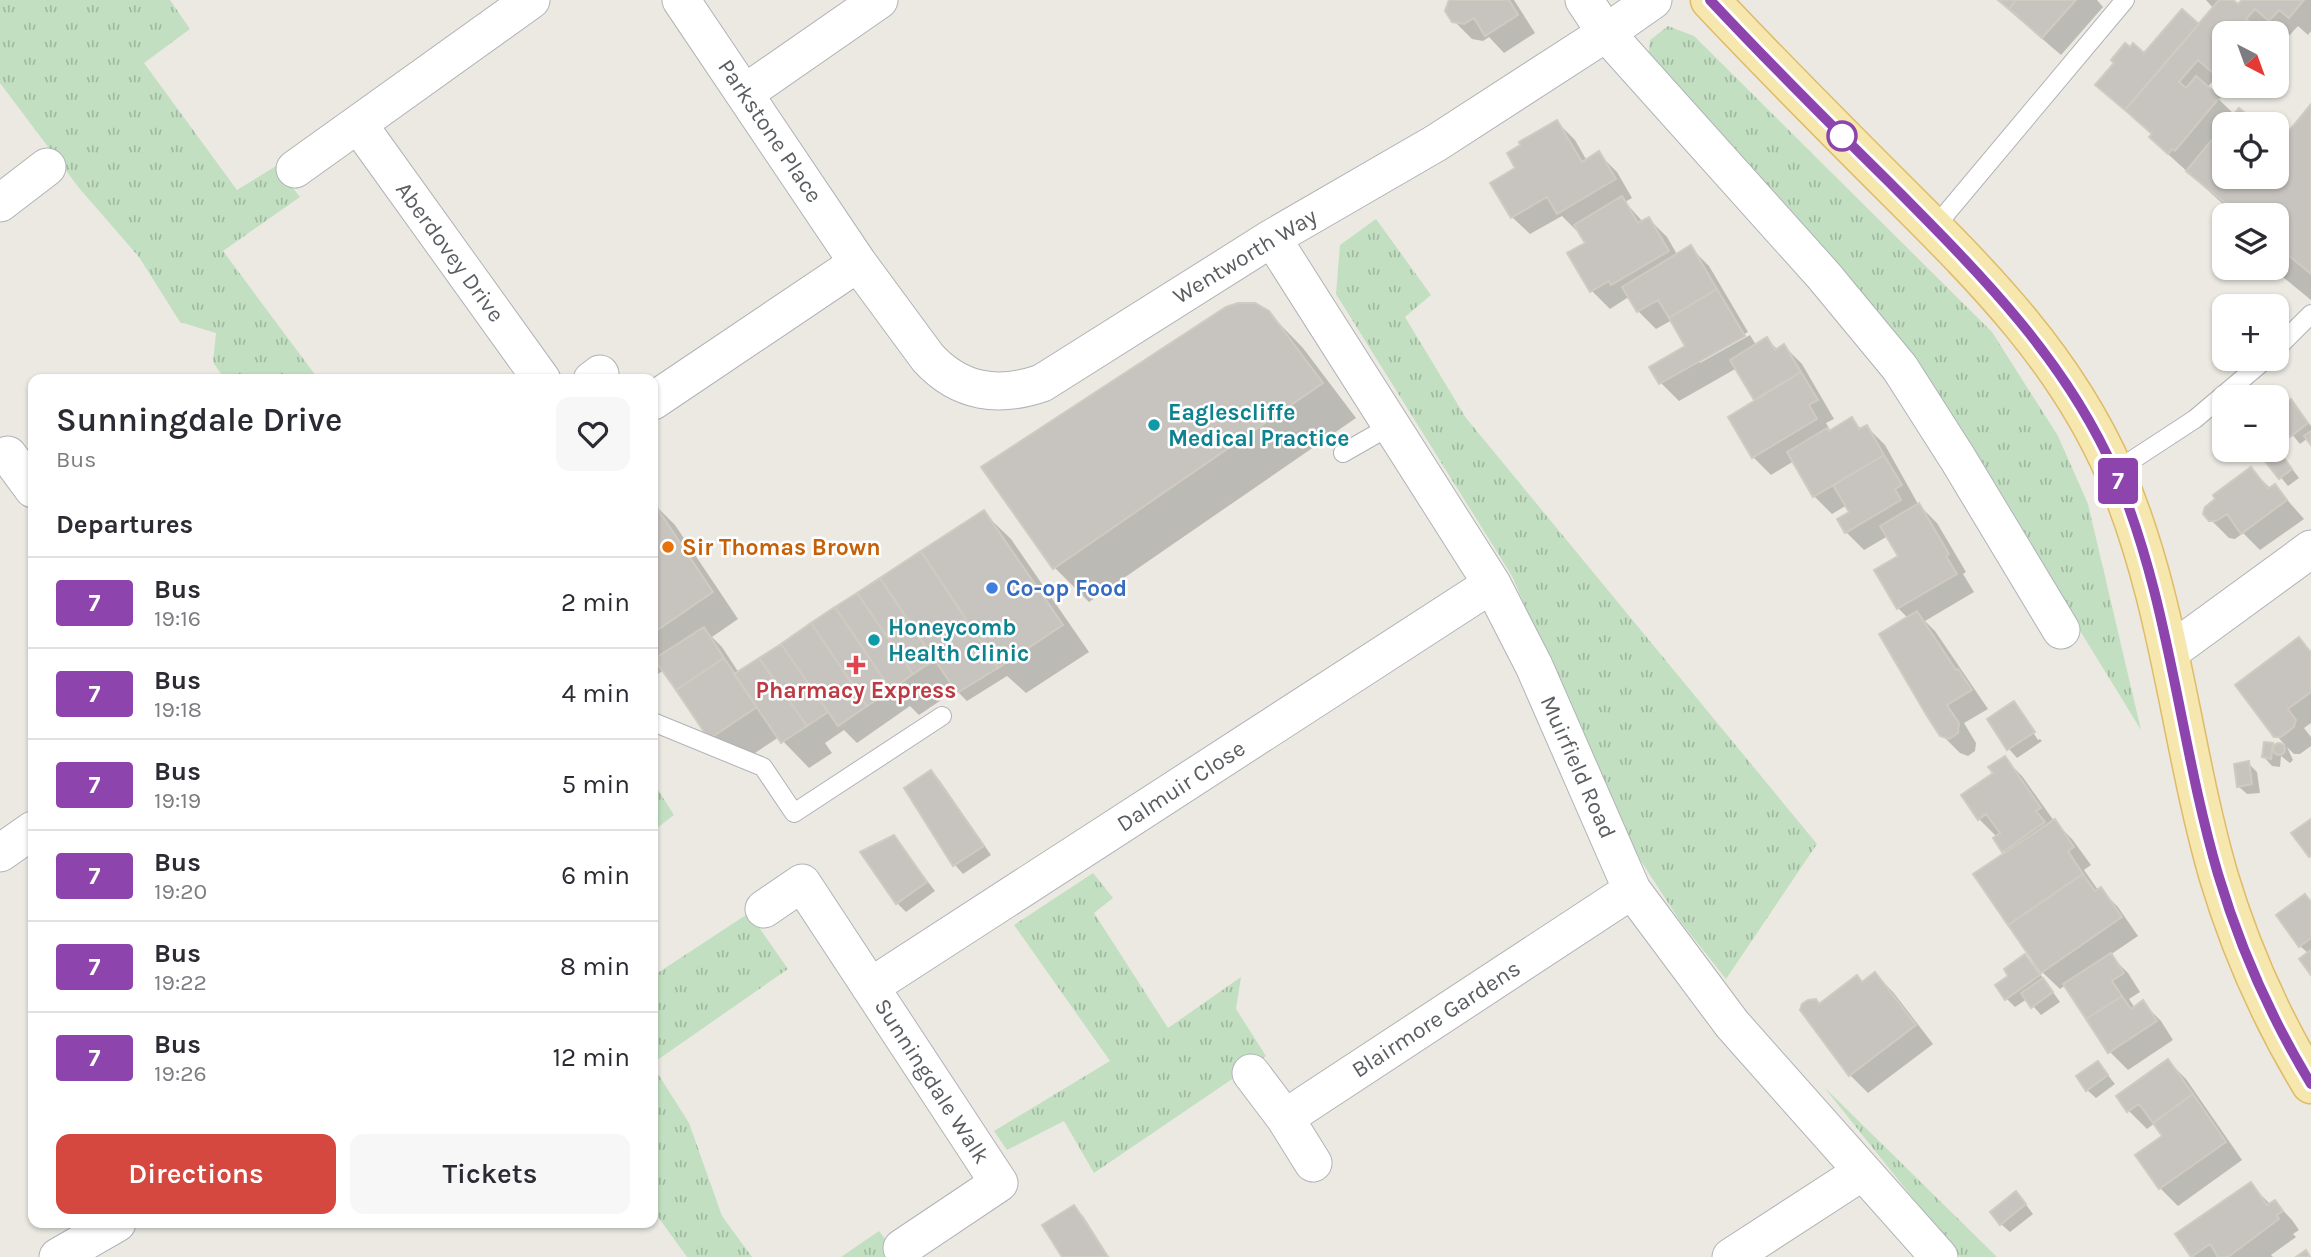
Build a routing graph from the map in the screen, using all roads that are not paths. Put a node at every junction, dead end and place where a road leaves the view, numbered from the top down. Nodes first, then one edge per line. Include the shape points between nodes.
1 (531, 0) edge
2 (681, 0) edge
3 (879, 0) edge
4 (1584, 0) edge
5 (1653, 0) edge
6 (1710, 0) edge
7 (2125, 0) edge
8 (1606, 33) junction
9 (746, 93) junction
10 (358, 124) junction
11 (47, 167) dead end
12 (295, 169) dead end
13 (0, 203) edge
14 (1934, 228) junction
15 (1272, 238) junction
16 (858, 263) junction
17 (2311, 314) edge
18 (2289, 336) edge
19 (2252, 371) edge
20 (538, 374) edge
21 (658, 398) edge
22 (1392, 425) junction
23 (1343, 453) dead end
24 (8, 455) dead end
25 (2115, 472) junction
26 (28, 482) edge
27 (2311, 549) edge
28 (1492, 584) junction
29 (2061, 630) dead end
30 (2170, 652) junction
31 (943, 716) dead end
32 (658, 724) edge
33 (28, 833) edge
34 (0, 853) edge
35 (1632, 890) junction
36 (764, 909) dead end
37 (870, 987) junction
38 (1251, 1073) dead end
39 (2311, 1084) edge
40 (1285, 1118) junction
41 (1313, 1163) dead end
42 (1862, 1172) junction
43 (108, 1228) edge
44 (902, 1248) dead end
45 (58, 1257) edge
46 (1731, 1257) edge
47 (1938, 1257) edge

1 - 10 street
2 - 9 street, Parkstone Place
3 - 9 street
4 - 8 street
5 - 8 street, Wentworth Way
6 - 14 main road
7 - 14 lane
8 - 15 street, Wentworth Way via 1436,143
8 - 29 street via 1824,276 1900,368
9 - 16 street, Parkstone Place
10 - 12 street
10 - 20 street, Aberdovey Drive
11 - 13 street
14 - 25 main road via 2026,326 2053,362
15 - 16 street, Wentworth Way via 1042,383 1006,393 969,386 936,367
15 - 22 street, Muirfield Road
16 - 21 street
17 - 18 lane
19 - 25 lane via 2195,419
22 - 23 lane
22 - 28 street, Muirfield Road
24 - 26 street
25 - 30 main road
27 - 30 street
28 - 35 street, Muirfield Road via 1534,666
28 - 37 street, Dalmuir Close
30 - 39 main road via 2225,896 2261,990
31 - 32 lane via 794,813 763,768
33 - 34 street
35 - 40 street, Blairmore Gardens
35 - 42 street, Muirfield Road via 1732,1024
36 - 37 street via 802,883
37 - 44 street, Sunningdale Walk via 999,1183
38 - 40 street
40 - 41 street
42 - 46 street
42 - 47 street, Muirfield Road
43 - 45 street

